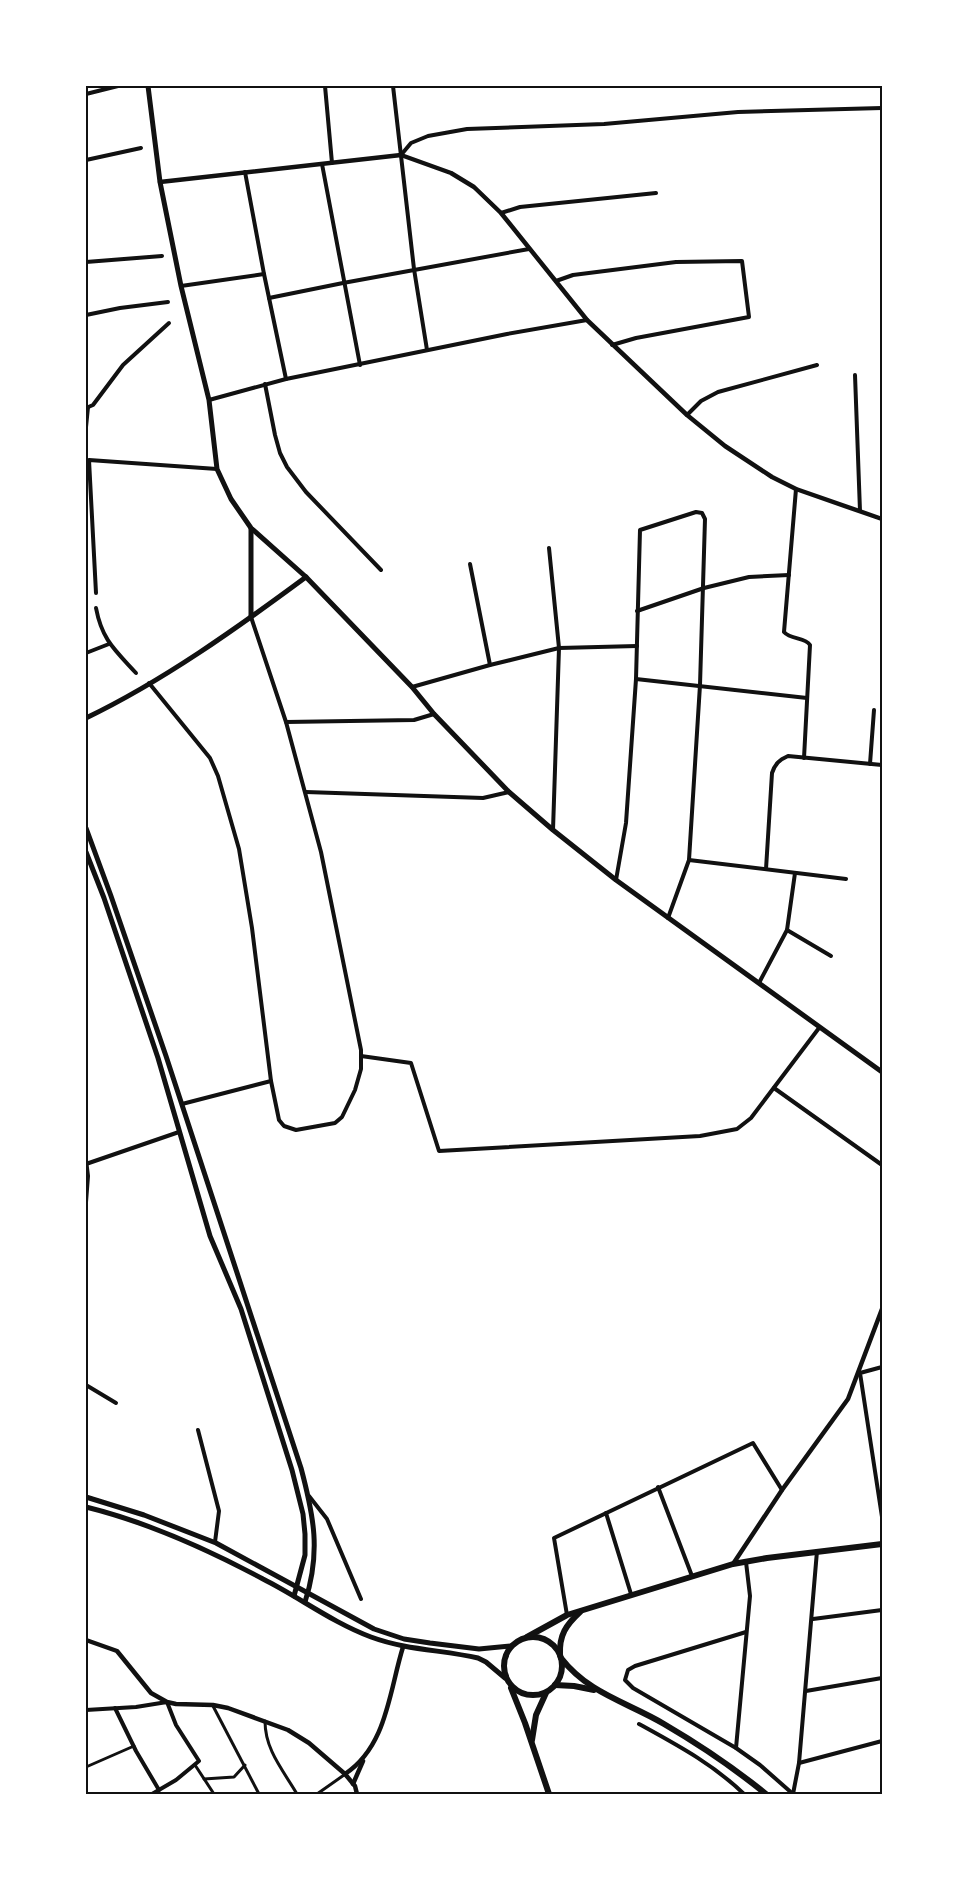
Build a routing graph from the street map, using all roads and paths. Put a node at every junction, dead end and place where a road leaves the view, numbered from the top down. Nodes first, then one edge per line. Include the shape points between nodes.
1 (118, 86) edge
2 (148, 86) edge
3 (325, 86) edge
4 (393, 86) edge
5 (86, 94) edge
6 (882, 108) edge
7 (141, 148) dead end
8 (401, 155) junction
9 (86, 160) edge
10 (332, 163) junction
11 (322, 164) junction
12 (245, 172) junction
13 (160, 182) junction
14 (656, 193) dead end
15 (501, 213) junction
16 (529, 249) junction
17 (162, 256) dead end
18 (86, 262) edge
19 (414, 269) junction
20 (264, 274) junction
21 (555, 281) junction
22 (343, 283) junction
23 (181, 286) junction
24 (269, 298) junction
25 (168, 302) dead end
26 (86, 315) edge
27 (587, 320) junction
28 (169, 323) dead end
29 (612, 345) junction
30 (427, 350) junction
31 (360, 365) junction
32 (817, 365) dead end
33 (855, 375) dead end
34 (286, 379) junction
35 (265, 384) junction
36 (209, 400) junction
37 (87, 408) edge
38 (687, 415) junction
39 (86, 427) edge
40 (217, 469) junction
41 (796, 489) junction
42 (861, 511) junction
43 (882, 519) edge
44 (251, 528) junction
45 (549, 548) dead end
46 (470, 564) dead end
47 (381, 570) dead end
48 (789, 575) junction
49 (306, 577) junction
50 (704, 588) junction
51 (96, 593) dead end
52 (96, 608) dead end
53 (638, 610) junction
54 (251, 617) junction
55 (109, 644) junction
56 (637, 646) junction
57 (559, 648) junction
58 (86, 653) edge
59 (490, 665) junction
60 (136, 673) dead end
61 (636, 679) junction
62 (149, 684) junction
63 (700, 686) junction
64 (412, 687) junction
65 (807, 698) junction
66 (874, 710) dead end
67 (434, 714) junction
68 (86, 718) edge
69 (286, 722) junction
70 (804, 758) junction
71 (870, 764) junction
72 (882, 765) edge
73 (306, 792) junction
74 (509, 792) junction
75 (86, 828) edge
76 (553, 830) junction
77 (86, 852) edge
78 (689, 860) junction
79 (766, 869) junction
80 (795, 873) junction
81 (846, 879) dead end
82 (616, 880) junction
83 (669, 918) junction
84 (787, 930) junction
85 (831, 956) dead end
86 (759, 983) junction
87 (819, 1028) junction
88 (361, 1056) junction
89 (882, 1072) edge
90 (271, 1081) junction
91 (774, 1088) junction
92 (181, 1104) junction
93 (180, 1132) junction
94 (86, 1162) edge
95 (882, 1165) edge
96 (86, 1200) edge
97 (248, 1307) junction
98 (241, 1309) junction
99 (882, 1309) edge
100 (882, 1367) edge
101 (860, 1373) junction
102 (86, 1385) edge
103 (116, 1403) dead end
104 (198, 1430) dead end
105 (658, 1487) junction
106 (782, 1490) junction
107 (308, 1494) junction
108 (86, 1497) edge
109 (86, 1507) edge
110 (606, 1513) junction
111 (882, 1517) edge
112 (214, 1543) junction
113 (882, 1544) edge
114 (818, 1551) junction
115 (746, 1561) junction
116 (733, 1564) junction
117 (692, 1576) junction
118 (297, 1586) junction
119 (308, 1592) junction
120 (631, 1594) junction
121 (294, 1596) junction
122 (361, 1599) dead end
123 (305, 1602) junction
124 (882, 1610) edge
125 (580, 1611) junction
126 (567, 1615) junction
127 (813, 1619) junction
128 (746, 1632) junction
129 (527, 1638) junction
130 (86, 1640) edge
131 (511, 1646) junction
132 (403, 1647) junction
133 (560, 1656) junction
134 (505, 1678) junction
135 (882, 1678) edge
136 (555, 1685) junction
137 (510, 1686) junction
138 (597, 1691) junction
139 (806, 1691) junction
140 (546, 1693) junction
141 (167, 1702) junction
142 (213, 1705) junction
143 (115, 1708) junction
144 (86, 1710) edge
145 (265, 1720) junction
146 (639, 1724) dead end
147 (882, 1740) edge
148 (532, 1743) junction
149 (134, 1746) junction
150 (736, 1748) junction
151 (365, 1756) junction
152 (197, 1763) junction
153 (799, 1763) junction
154 (245, 1765) junction
155 (86, 1767) edge
156 (345, 1774) junction
157 (204, 1779) junction
158 (353, 1784) junction
159 (159, 1790) junction
160 (152, 1794) edge
161 (214, 1794) edge
162 (259, 1794) edge
163 (297, 1794) edge
164 (317, 1794) edge
165 (357, 1794) edge
166 (549, 1794) edge
167 (744, 1794) edge
168 (766, 1794) edge
169 (793, 1794) edge

1 - 5 street
2 - 13 main road
3 - 10 street
4 - 8 street
6 - 8 street via 738,112 604,124 467,129 428,136 411,143
7 - 9 street
8 - 10 street
8 - 15 street via 463,179
8 - 19 street
10 - 11 street
11 - 12 street
11 - 22 street
12 - 13 street
12 - 20 street
13 - 23 main road
14 - 15 street via 520,207
15 - 16 street
16 - 19 street
16 - 21 street
17 - 18 street
19 - 22 street
19 - 30 street
20 - 23 street
20 - 24 street
21 - 27 street
21 - 29 street via 573,275 676,262 742,261 748,318
22 - 24 street
22 - 31 street
23 - 36 main road
24 - 34 street
25 - 26 street
27 - 29 street
27 - 30 street
28 - 37 street via 123,365
29 - 38 street
30 - 31 street
31 - 34 street
32 - 38 street via 718,392
33 - 42 street
34 - 35 street
35 - 36 street
35 - 47 street via 275,435 287,467
36 - 40 main road
37 - 39 street
38 - 41 street via 748,462
40 - 44 main road
40 - 51 street via 89,460
41 - 42 street
41 - 48 street
42 - 43 street
44 - 49 main road
44 - 54 main road
45 - 57 street
46 - 59 street
48 - 50 street via 749,577
48 - 65 street via 784,632 810,645
49 - 54 main road
49 - 64 main road
50 - 53 street
50 - 53 street via 705,519 696,512 640,530
50 - 63 street
52 - 55 street
53 - 56 street
54 - 62 main road
54 - 69 street
55 - 58 street
55 - 60 street
56 - 57 street
56 - 61 street
57 - 59 street
57 - 76 street
59 - 64 street
61 - 63 street
61 - 82 street via 626,822
62 - 68 main road
62 - 90 street via 210,758 218,776 239,849
63 - 65 street
63 - 78 street
64 - 67 main road
65 - 70 street
66 - 71 street
67 - 69 street via 414,720
67 - 74 main road
69 - 73 street
70 - 71 street
70 - 79 street via 788,756 775,765 772,773
71 - 72 street
73 - 74 street via 483,798
73 - 88 street
74 - 76 main road
75 - 92 main road
76 - 82 main road
77 - 93 main road
78 - 79 street
78 - 83 street
79 - 80 street
80 - 81 street
80 - 84 street
82 - 83 main road
83 - 86 main road
84 - 85 street
84 - 86 street
86 - 87 main road
87 - 89 main road
87 - 91 street
88 - 90 street via 355,1090 342,1117 334,1123 296,1130 284,1126 279,1120
88 - 91 street via 411,1063 439,1151 700,1136 728,1131 752,1119
90 - 92 street
91 - 95 street
92 - 97 main road
93 - 94 street
93 - 98 main road via 210,1236
94 - 96 street
97 - 98 main road
97 - 107 main road
98 - 118 main road via 303,1514 304,1555
99 - 101 street
100 - 101 street
101 - 106 street via 849,1399
101 - 111 street
102 - 103 street
104 - 112 street via 219,1511
105 - 106 street via 753,1443
105 - 110 street
105 - 117 street
106 - 116 street
107 - 119 main road via 315,1557
107 - 122 street via 327,1519
108 - 112 main road
109 - 121 main road via 167,1534
110 - 120 street
110 - 126 street via 554,1538
112 - 118 main road
113 - 114 main road
114 - 115 main road
114 - 127 street
115 - 116 main road
115 - 128 street via 750,1596
116 - 117 main road
117 - 120 main road
118 - 119 main road
118 - 121 main road
119 - 123 main road
119 - 131 main road via 374,1629 404,1639 478,1649
120 - 125 main road
121 - 123 main road
123 - 132 main road via 357,1631
124 - 127 street
125 - 126 main road
125 - 133 main road via 563,1632
126 - 129 main road
127 - 139 street
128 - 150 street
128 - 150 street via 635,1666 628,1670 625,1680
129 - 131 main road
129 - 133 main road via 546,1640
130 - 141 street via 117,1651 151,1693
131 - 134 main road via 504,1658
132 - 134 main road via 478,1658
132 - 151 street via 380,1733
133 - 136 main road via 561,1672
133 - 138 main road
134 - 137 main road
135 - 139 street
136 - 138 main road
136 - 140 main road
137 - 140 main road via 527,1695
137 - 148 main road
138 - 168 main road via 662,1722 718,1756
139 - 153 street
140 - 148 main road via 536,1715
141 - 142 street
141 - 143 street
141 - 152 street
142 - 145 street
142 - 154 street
143 - 144 street
143 - 149 street
145 - 156 street via 309,1743
145 - 163 street via 270,1749
146 - 167 street via 697,1756
147 - 153 street
148 - 166 main road
149 - 155 street
149 - 159 street
150 - 169 street
151 - 156 street
151 - 158 street
152 - 157 street
152 - 159 street
153 - 169 street
154 - 157 street via 234,1776
154 - 162 street
156 - 158 street
156 - 164 street
157 - 161 street
158 - 165 street
159 - 160 street

